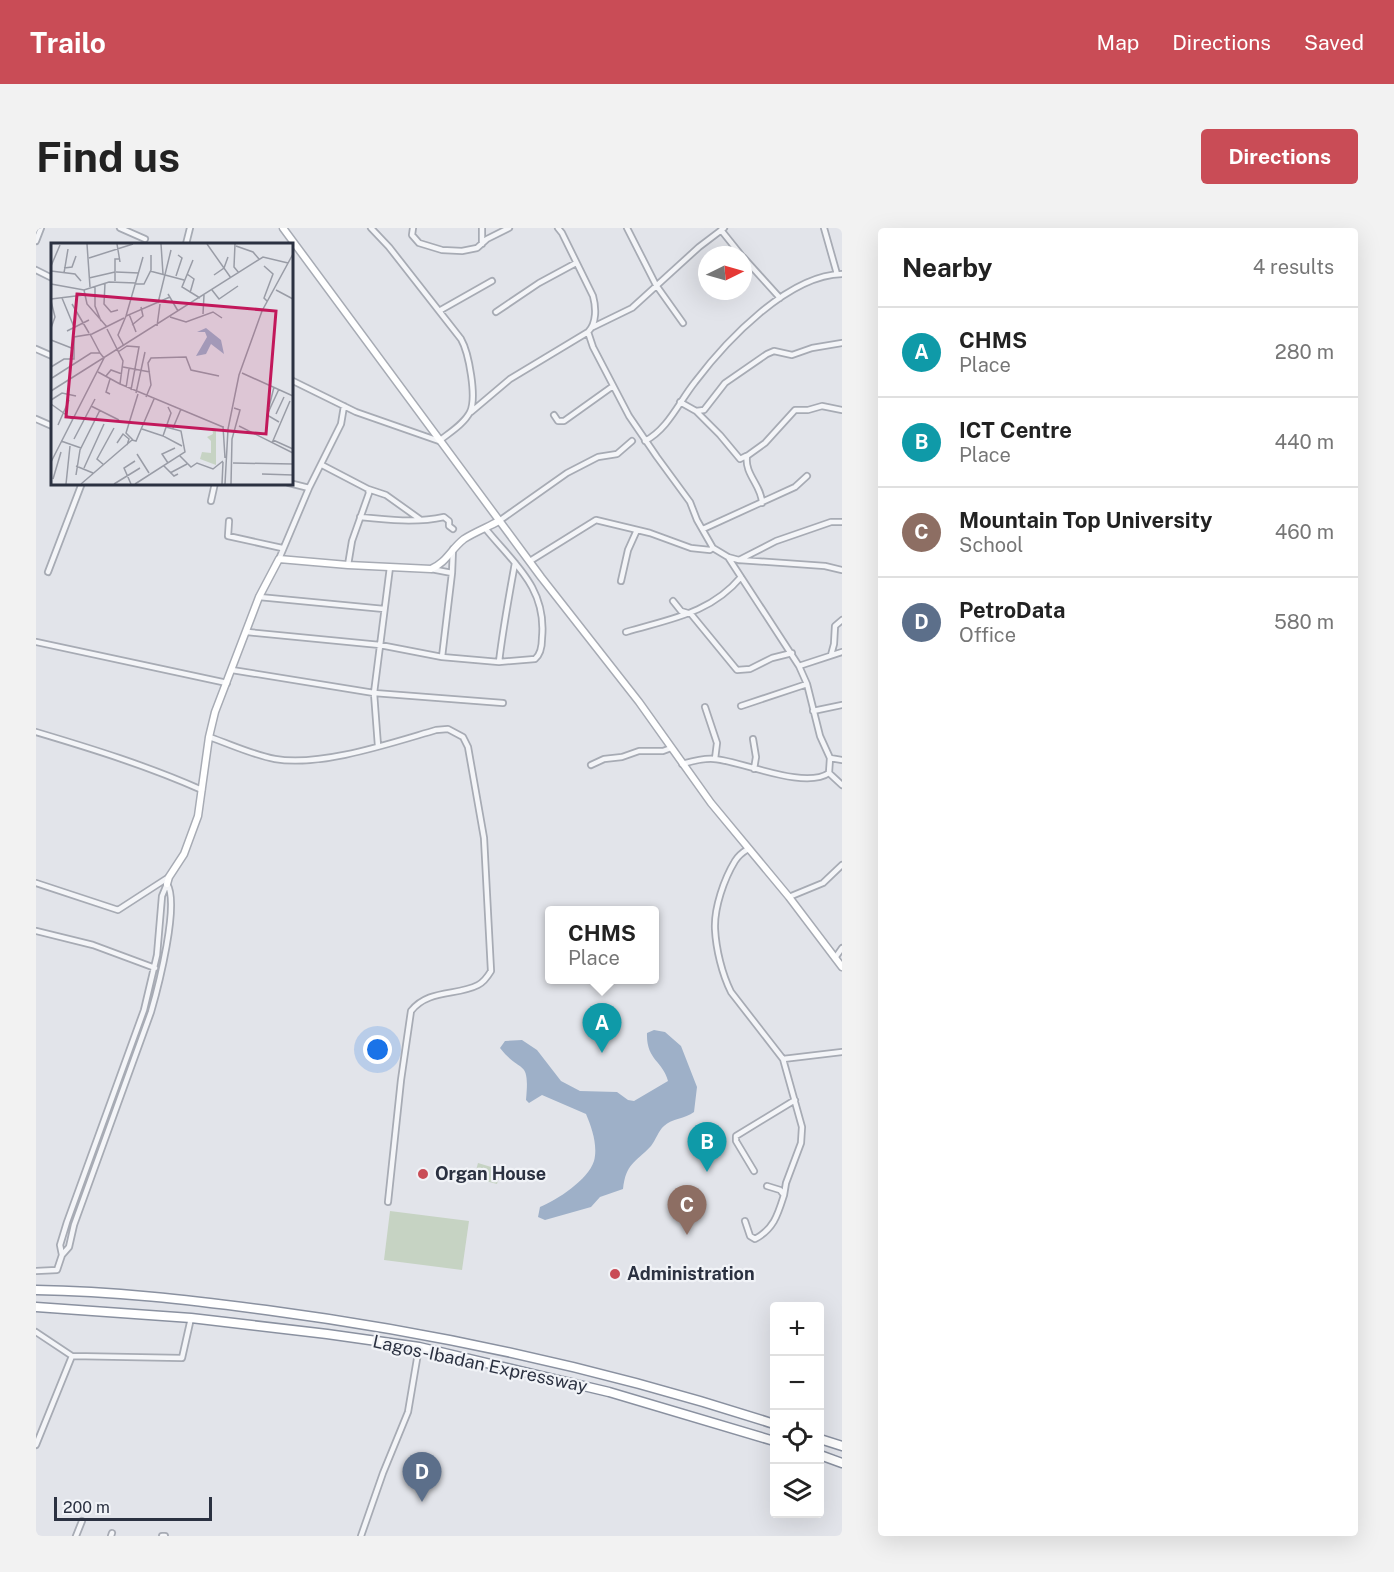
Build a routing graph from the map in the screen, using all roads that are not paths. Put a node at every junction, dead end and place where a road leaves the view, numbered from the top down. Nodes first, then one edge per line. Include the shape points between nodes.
1 (41, 228) edge
2 (120, 228) edge
3 (190, 228) edge
4 (283, 228) edge
5 (371, 228) edge
6 (413, 228) edge
7 (482, 228) edge
8 (509, 228) edge
9 (558, 228) edge
10 (627, 228) edge
11 (824, 228) edge
12 (723, 229) edge
13 (145, 239) dead end
14 (36, 241) edge
15 (186, 243) edge
16 (482, 244) junction
17 (735, 246) edge
18 (576, 263) junction
19 (752, 267) edge
20 (36, 270) edge
21 (839, 274) edge
22 (51, 278) edge
23 (492, 281) dead end
24 (656, 285) junction
25 (780, 298) junction
26 (439, 311) junction
27 (496, 312) dead end
28 (683, 323) dead end
29 (593, 327) junction
30 (588, 332) junction
31 (842, 343) edge
32 (36, 349) edge
33 (51, 356) edge
34 (292, 380) edge
35 (613, 386) junction
36 (680, 402) junction
37 (344, 406) junction
38 (842, 410) edge
39 (696, 411) junction
40 (469, 414) junction
41 (554, 415) dead end
42 (36, 419) edge
43 (51, 426) edge
44 (439, 441) junction
45 (632, 441) dead end
46 (645, 441) junction
47 (747, 456) junction
48 (322, 465) junction
49 (807, 476) dead end
50 (82, 484) edge
51 (215, 484) edge
52 (292, 484) edge
53 (309, 488) junction
54 (368, 489) junction
55 (211, 501) dead end
56 (762, 503) junction
57 (360, 517) junction
58 (421, 520) junction
59 (229, 521) dead end
60 (500, 521) junction
61 (842, 522) edge
62 (485, 528) junction
63 (453, 529) dead end
64 (703, 529) junction
65 (637, 530) junction
66 (282, 548) junction
67 (713, 548) junction
68 (453, 549) junction
69 (728, 557) junction
70 (279, 559) junction
71 (739, 560) junction
72 (530, 561) junction
73 (515, 563) junction
74 (348, 565) junction
75 (390, 567) junction
76 (431, 569) junction
77 (842, 570) edge
78 (48, 572) dead end
79 (452, 573) junction
80 (741, 577) junction
81 (621, 581) dead end
82 (259, 597) junction
83 (673, 601) dead end
84 (384, 609) junction
85 (691, 614) junction
86 (842, 620) edge
87 (247, 632) junction
88 (626, 632) dead end
89 (36, 642) edge
90 (380, 645) junction
91 (842, 652) edge
92 (792, 653) junction
93 (831, 655) junction
94 (442, 657) junction
95 (499, 662) junction
96 (799, 666) junction
97 (232, 670) junction
98 (227, 683) junction
99 (807, 684) junction
100 (374, 693) junction
101 (503, 703) dead end
102 (842, 705) edge
103 (741, 706) dead end
104 (705, 707) dead end
105 (813, 711) junction
106 (36, 732) edge
107 (210, 737) junction
108 (753, 739) dead end
109 (378, 746) junction
110 (671, 748) junction
111 (830, 758) junction
112 (716, 759) junction
113 (842, 760) edge
114 (682, 764) junction
115 (591, 765) dead end
116 (754, 769) junction
117 (829, 774) junction
118 (842, 785) edge
119 (202, 790) junction
120 (748, 849) junction
121 (842, 865) edge
122 (169, 877) junction
123 (36, 883) edge
124 (167, 884) junction
125 (789, 897) junction
126 (36, 930) edge
127 (842, 948) edge
128 (835, 958) junction
129 (842, 967) edge
130 (155, 968) junction
131 (842, 1052) edge
132 (783, 1059) junction
133 (795, 1100) junction
134 (753, 1171) dead end
135 (767, 1186) dead end
136 (784, 1195) junction
137 (388, 1202) dead end
138 (745, 1221) dead end
139 (62, 1256) junction
140 (36, 1271) edge
141 (36, 1290) edge
142 (36, 1307) edge
143 (191, 1318) junction
144 (36, 1332) edge
145 (419, 1347) junction
146 (72, 1356) junction
147 (770, 1423) edge
148 (770, 1440) edge
149 (824, 1441) edge
150 (36, 1444) edge
151 (842, 1446) edge
152 (824, 1457) edge
153 (842, 1463) edge
154 (82, 1521) dead end
155 (76, 1536) edge
156 (361, 1536) edge

1 - 14 street
2 - 13 street
3 - 15 street
4 - 44 street
5 - 26 street
6 - 16 street via 416,242 442,250 472,250
7 - 16 street
8 - 16 street
9 - 18 street
10 - 24 street
11 - 21 street
12 - 17 street
12 - 24 street
18 - 27 street
18 - 29 street via 596,304
19 - 25 street
20 - 22 street
21 - 25 street via 811,280
23 - 26 street
24 - 28 street
24 - 29 street via 632,308
25 - 36 street via 743,328
26 - 40 street via 461,339 468,356
29 - 30 street
30 - 35 street
30 - 40 street via 510,379
31 - 39 street via 792,355 774,351 767,354 731,378 704,410
32 - 33 street
34 - 37 street
35 - 41 street via 564,421 558,421
35 - 46 street
36 - 39 street
36 - 46 street via 660,430
37 - 44 street
37 - 48 street via 341,424
38 - 47 street via 822,406 795,410 765,443
39 - 47 street via 740,459
40 - 44 street
42 - 43 street
44 - 60 street
45 - 60 street via 617,454 598,457 567,473
46 - 64 street via 690,502
47 - 56 street via 746,465
48 - 53 street
48 - 54 street
49 - 56 street via 795,487
50 - 78 street
51 - 55 street
52 - 53 street
53 - 66 street
54 - 57 street
54 - 58 street via 386,495
56 - 64 street
57 - 58 street
57 - 74 street
58 - 63 street via 444,517
59 - 66 street via 228,536
60 - 62 street
60 - 72 street
61 - 71 street via 831,522 776,541
62 - 68 street
62 - 73 street
64 - 67 street
65 - 67 street via 691,548
65 - 72 street via 594,520
65 - 81 street
66 - 70 street
67 - 69 street
68 - 76 street via 442,564
68 - 79 street
69 - 71 street
69 - 80 street
70 - 74 street
70 - 82 street
71 - 77 street
72 - 110 street
73 - 95 street
73 - 95 street via 533,585 543,628 542,642 535,659
74 - 75 street
75 - 76 street
75 - 84 street
76 - 79 street
79 - 94 street
80 - 85 street via 723,595
80 - 92 street
82 - 84 street
82 - 87 street
83 - 85 street via 681,611
84 - 90 street
85 - 88 street
85 - 92 street via 737,670
86 - 93 street via 835,626
87 - 90 street
87 - 97 street
89 - 98 street
90 - 94 street
90 - 100 street
91 - 93 street
92 - 96 street
93 - 96 street
94 - 95 street
96 - 99 street
97 - 98 street
97 - 100 street
98 - 107 street
99 - 103 street
99 - 105 street
100 - 101 street
100 - 109 street
102 - 105 street
104 - 112 street via 717,743
105 - 111 street
106 - 119 street via 164,773
107 - 109 street via 272,759 291,761
107 - 119 street
108 - 116 street
109 - 137 street via 436,729 448,729 463,736 484,838 492,954 491,970 478,985 433,996 411,1011
110 - 114 street
110 - 115 street via 639,751
111 - 113 street
111 - 117 street
112 - 114 street
112 - 116 street
114 - 120 street
116 - 117 street via 781,776
117 - 118 street
119 - 122 street via 191,836
120 - 125 street
120 - 132 street via 735,861 725,883 715,929 731,992
121 - 125 street via 823,883
122 - 123 street via 118,910
122 - 124 street
124 - 130 street via 162,896
124 - 139 street via 171,896 168,929 151,1012 69,1247
125 - 128 street
126 - 130 street via 93,945
127 - 128 street
128 - 129 street
130 - 139 street via 144,1010 67,1222 60,1245
131 - 132 street
132 - 133 street
133 - 134 street via 736,1136
133 - 136 street via 802,1127 801,1143
135 - 136 street
136 - 138 street via 775,1222 763,1235 755,1239 750,1236
139 - 140 street via 57,1270
141 - 147 highway, Lagos-Ibadan Expressway via 228,1305 408,1331 611,1376
142 - 143 highway, Lagos-Ibadan Expressway
143 - 145 highway, Lagos-Ibadan Expressway
143 - 146 street via 182,1358
144 - 146 street
145 - 148 highway, Lagos-Ibadan Expressway via 609,1392
145 - 156 street via 408,1412
146 - 150 street
149 - 151 highway
152 - 153 highway
154 - 155 street

